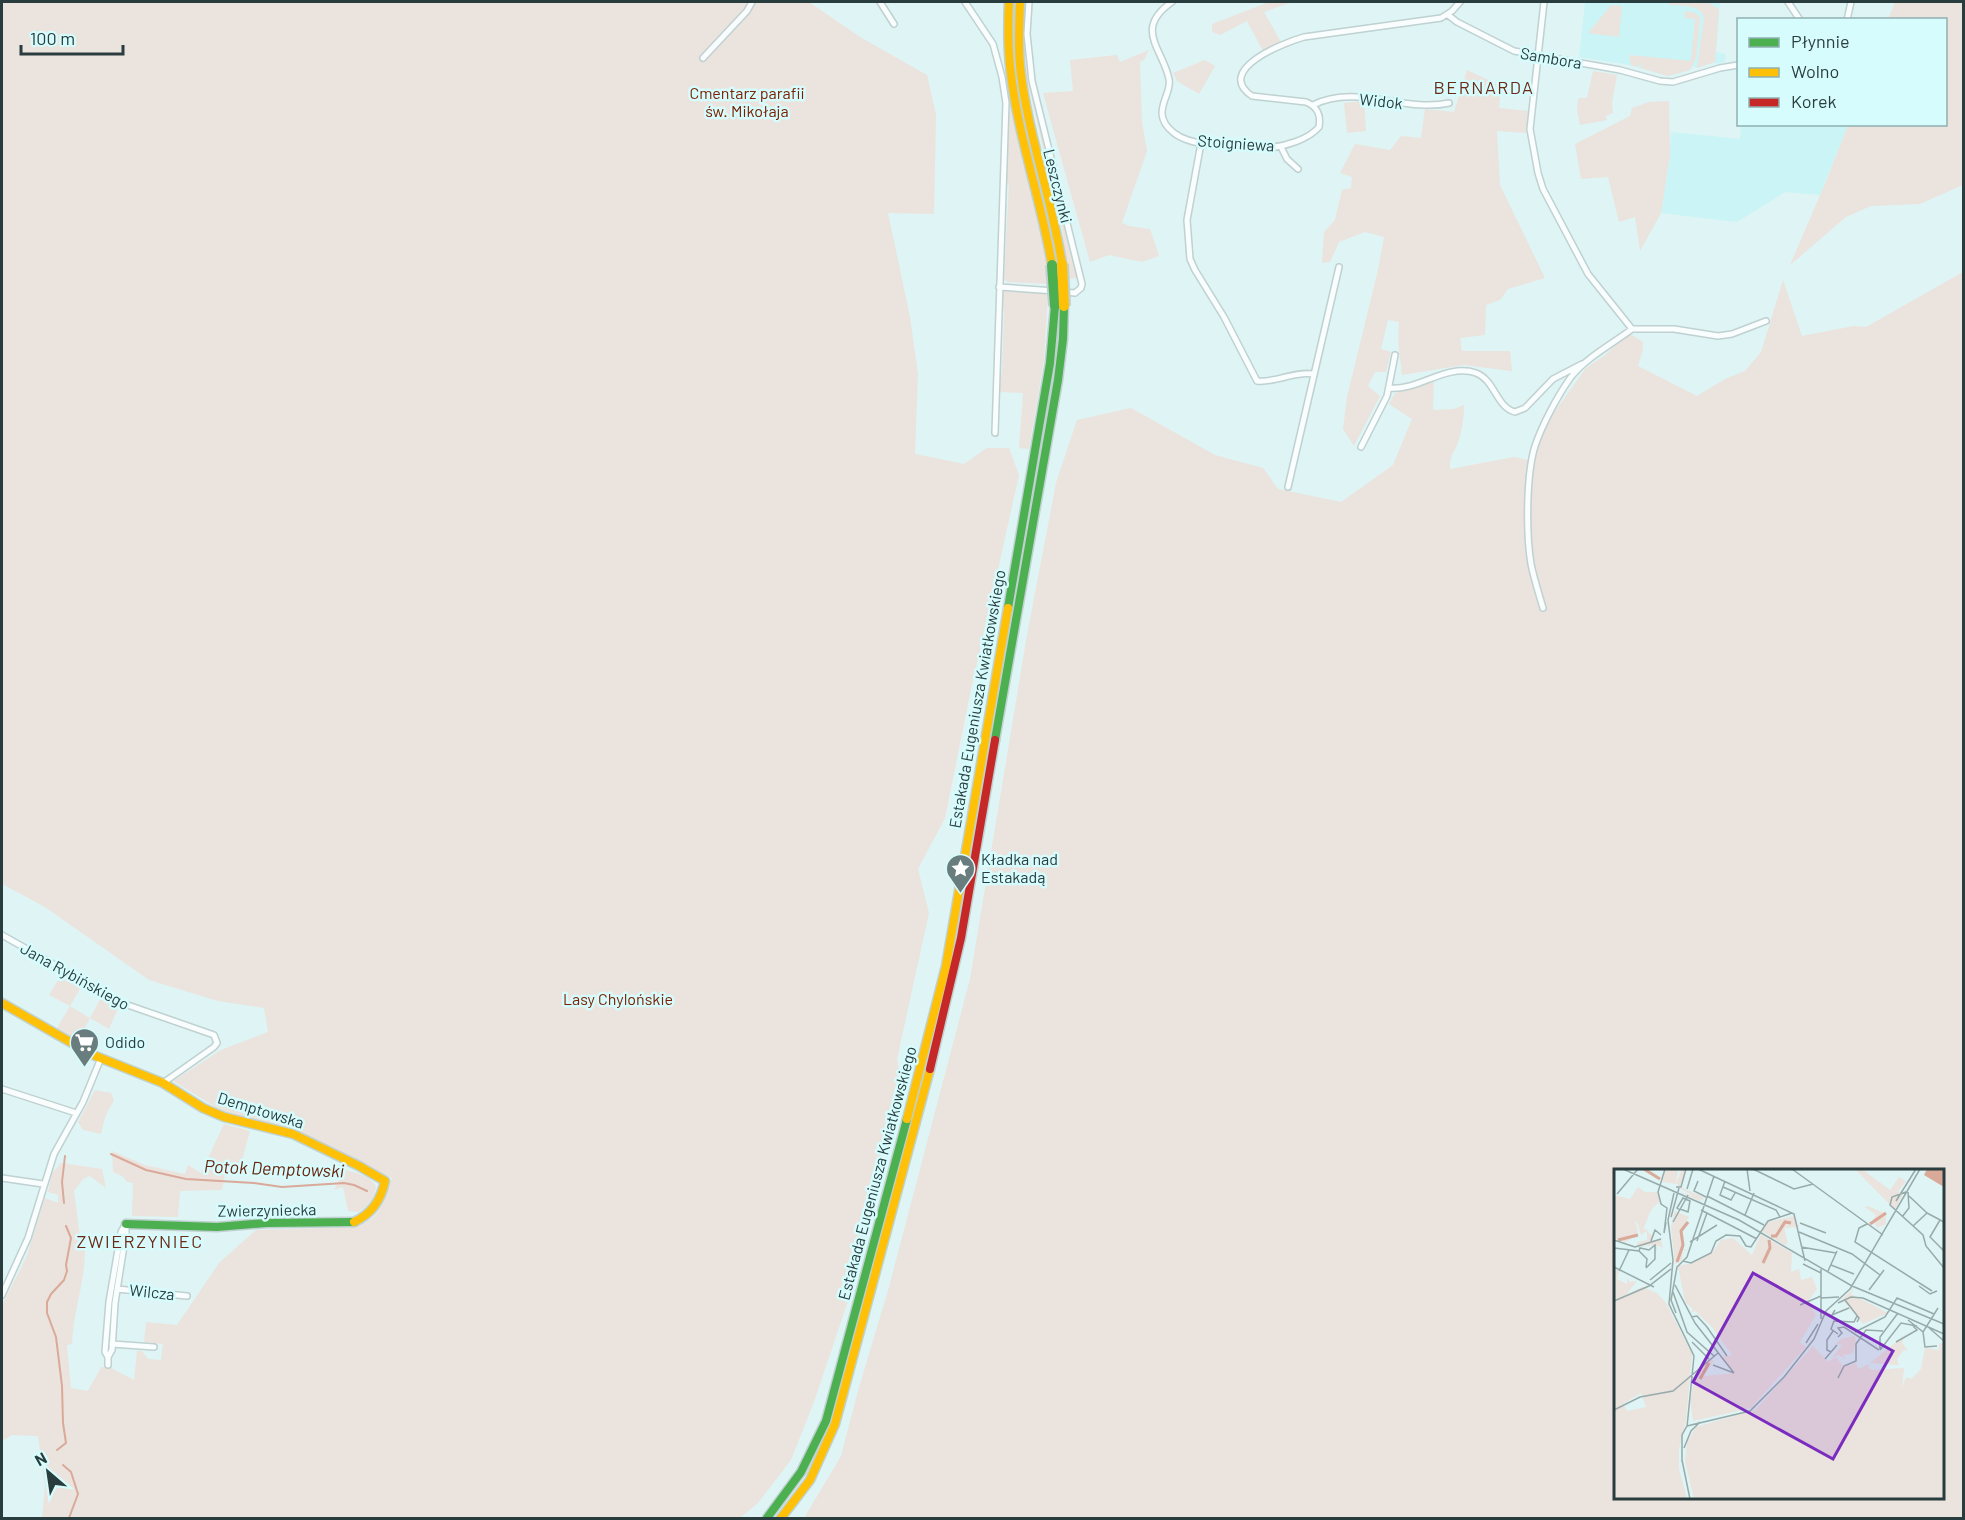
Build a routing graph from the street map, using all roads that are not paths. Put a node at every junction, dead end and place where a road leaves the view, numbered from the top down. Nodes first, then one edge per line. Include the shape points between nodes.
1 (752, 2) edge
2 (880, 2) edge
3 (965, 2) edge
4 (1009, 2) edge
5 (1020, 2) edge
6 (1029, 2) edge
7 (1172, 2) edge
8 (1460, 2) edge
9 (1544, 2) edge
10 (1788, 2) edge
11 (1851, 2) edge
12 (1448, 15) junction
13 (1799, 18) edge
14 (1847, 18) edge
15 (894, 24) dead end
16 (1538, 56) junction
17 (704, 58) dead end
18 (1737, 65) edge
19 (1449, 103) dead end
20 (1313, 105) junction
21 (1201, 143) junction
22 (1281, 147) junction
23 (1298, 169) dead end
24 (1057, 264) junction
25 (1339, 267) dead end
26 (999, 287) junction
27 (1766, 321) dead end
28 (1632, 330) junction
29 (1395, 355) dead end
30 (1587, 362) junction
31 (1313, 374) junction
32 (1389, 388) junction
33 (995, 434) dead end
34 (1361, 447) dead end
35 (1288, 488) dead end
36 (1543, 608) dead end
37 (2, 935) edge
38 (2, 1003) edge
39 (101, 1058) junction
40 (163, 1083) junction
41 (2, 1089) edge
42 (76, 1113) junction
43 (2, 1178) edge
44 (385, 1180) joint
45 (43, 1184) junction
46 (126, 1224) junction
47 (117, 1289) junction
48 (2, 1295) edge
49 (187, 1296) dead end
50 (112, 1344) junction
51 (154, 1347) dead end
52 (108, 1357) junction
53 (108, 1365) dead end
54 (830, 1423) junction
55 (767, 1518) edge
56 (781, 1518) edge

1 - 17 street
2 - 15 street
3 - 26 street via 996,50 1006,103
4 - 24 main road, Estakada Eugeniusza Kwiatkowskiego via 1011,76
5 - 24 main road, Estakada Eugeniusza Kwiatkowskiego via 1021,73 1055,223
6 - 26 street, Leszczynki via 1027,34 1032,81 1082,284 1072,293
7 - 21 street, Stoigniewa via 1157,16 1152,33 1169,80 1161,108 1170,130
8 - 12 street
9 - 16 street
10 - 13 street
11 - 14 street
12 - 16 street, Sambora via 1514,51
12 - 20 street via 1300,38 1244,69 1240,80 1252,96
16 - 18 street, Sambora via 1668,82
16 - 28 street via 1530,129 1543,189 1588,274
19 - 20 street, Widok via 1429,106 1362,97
20 - 22 street, Stoigniewa via 1320,118 1317,130
21 - 22 street, Stoigniewa
21 - 31 street via 1187,220 1188,249 1195,270 1257,381
22 - 23 street
24 - 54 main road, Estakada Eugeniusza Kwiatkowskiego, bridge via 1050,363 979,812 923,1078
25 - 31 street
26 - 33 street
27 - 28 street via 1718,336 1674,329
28 - 30 street
29 - 32 street
30 - 32 street via 1553,379 1525,408 1515,412 1506,407 1486,379 1466,370 1398,389
30 - 36 street via 1555,404 1531,461 1531,563
31 - 35 street
32 - 34 street
37 - 40 street, Jana Rybińskiego via 122,1003 214,1035 214,1047
38 - 39 main road, Demptowska
39 - 40 main road, Demptowska
39 - 42 street
40 - 44 main road, Demptowska via 203,1108 293,1134
41 - 42 street
42 - 45 street
43 - 45 street
44 - 46 main road, Zwierzyniecka via 372,1211 351,1223 217,1227
45 - 48 street via 25,1246
46 - 47 street
46 - 52 street via 121,1232 109,1302 105,1352
47 - 49 street, Wilcza
47 - 50 street
50 - 51 street
50 - 52 street
52 - 53 street
54 - 55 main road, Estakada Eugeniusza Kwiatkowskiego via 804,1470
54 - 56 main road, Estakada Eugeniusza Kwiatkowskiego via 821,1460

